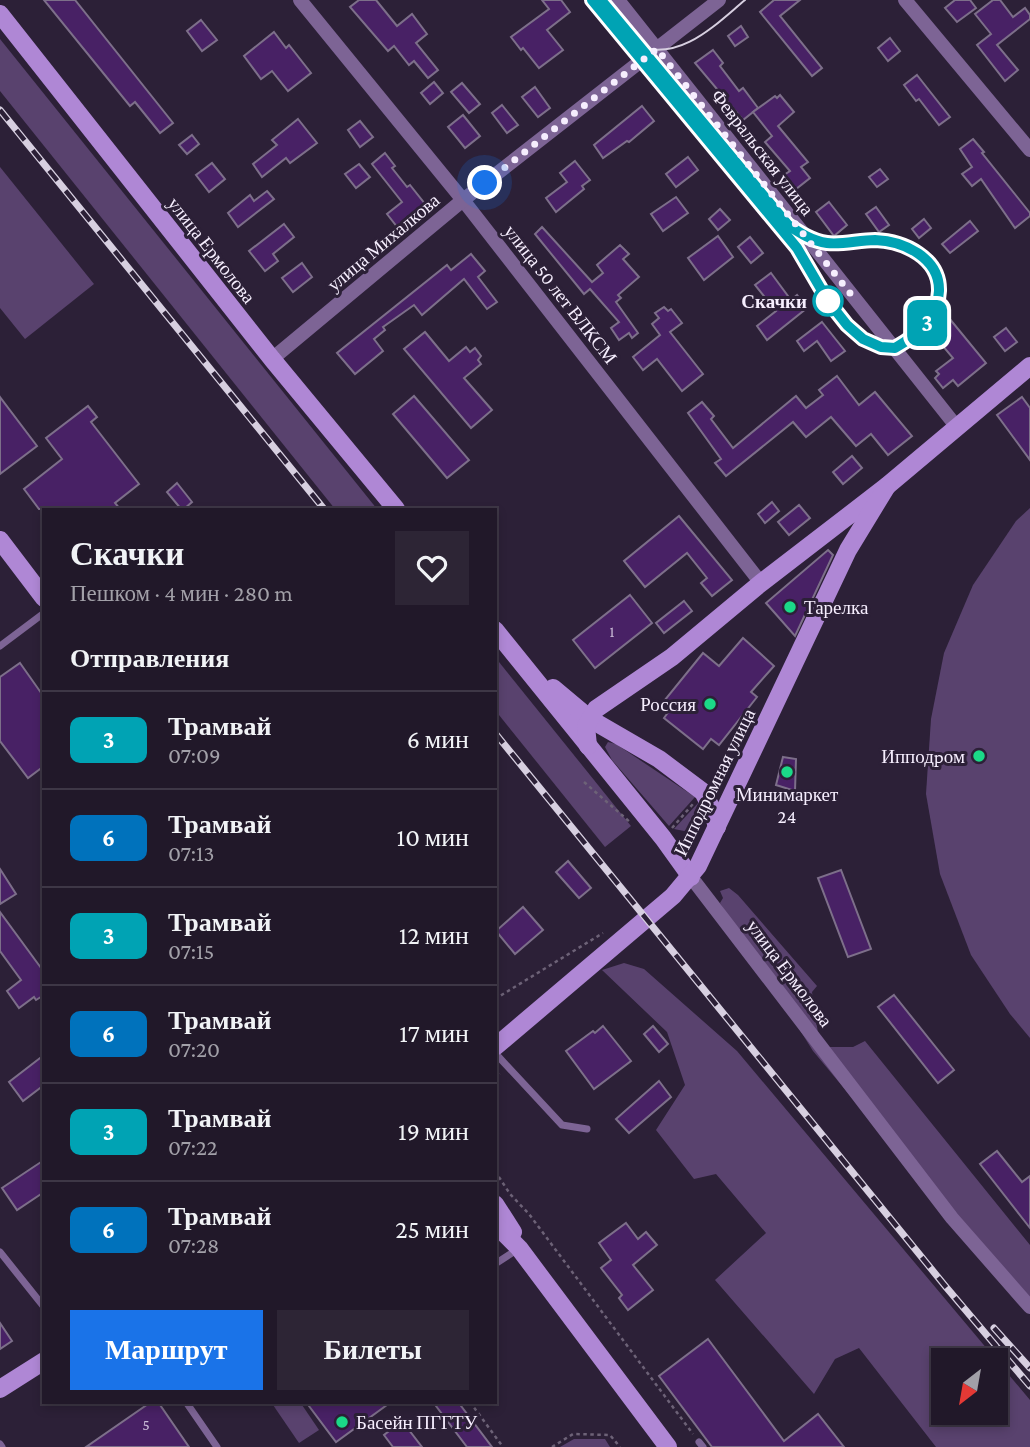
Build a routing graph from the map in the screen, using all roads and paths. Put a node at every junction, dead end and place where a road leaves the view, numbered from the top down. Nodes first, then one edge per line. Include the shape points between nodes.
1 (300, 0) edge
2 (618, 0) edge
3 (719, 0) edge
4 (905, 0) edge
5 (0, 14) edge
6 (657, 49) junction
7 (1030, 150) edge
8 (463, 200) junction
9 (272, 359) junction
10 (1030, 366) edge
11 (956, 426) junction
12 (887, 486) junction
13 (395, 508) edge
14 (0, 540) edge
15 (761, 583) junction
16 (42, 595) edge
17 (42, 614) edge
18 (497, 632) edge
19 (0, 646) edge
20 (521, 661) junction
21 (590, 719) junction
22 (588, 746) junction
23 (722, 775) dead end
24 (584, 782) dead end
25 (703, 792) junction
26 (717, 827) junction
27 (636, 828) dead end
28 (663, 838) junction
29 (691, 877) junction
30 (606, 932) dead end
31 (497, 998) edge
32 (498, 1049) edge
33 (587, 1129) dead end
34 (497, 1174) edge
35 (497, 1207) edge
36 (497, 1226) edge
37 (519, 1248) junction
38 (0, 1252) edge
39 (497, 1263) edge
40 (554, 1294) junction
41 (42, 1304) edge
42 (1030, 1307) edge
43 (42, 1362) edge
44 (0, 1389) edge
45 (187, 1404) edge
46 (471, 1404) edge
47 (701, 1445) edge
48 (217, 1447) edge
49 (503, 1447) edge
50 (552, 1447) edge
51 (620, 1447) edge
52 (668, 1447) edge

1 - 8 street, улица 50 лет ВЛКСМ
2 - 6 street, Февральская улица
3 - 6 street, улица Михалкова
4 - 7 street
5 - 9 street, улица Ермолова
6 - 8 street, улица Михалкова
6 - 11 street, Февральская улица
8 - 9 street, улица Михалкова
8 - 15 street, улица 50 лет ВЛКСМ
9 - 13 street, улица Ермолова
10 - 11 street, Ипподромная улица
11 - 12 street, Ипподромная улица
12 - 15 street, Ипподромная улица
12 - 26 street, Ипподромная улица via 848,550
14 - 16 street
15 - 21 street, Ипподромная улица via 656,670 596,709
17 - 19 lane
18 - 20 street, улица Ермолова
20 - 21 street, улица Ермолова
20 - 22 street, улица Ермолова
21 - 22 street
21 - 25 street, улица Ермолова via 659,759
22 - 28 street, улица Ермолова
23 - 25 path
24 - 27 path
25 - 26 street
25 - 28 path
26 - 29 street, Ипподромная улица
28 - 29 street, улица Ермолова
29 - 32 street, Ипподромная улица
29 - 42 street, улица Ермолова via 952,1218
30 - 31 path
32 - 33 lane via 562,1125
34 - 47 path
35 - 40 street
36 - 37 street
37 - 39 lane
37 - 40 street
38 - 41 lane
40 - 52 street
43 - 44 street
45 - 48 lane
46 - 49 path
50 - 51 path via 573,1434 610,1435

